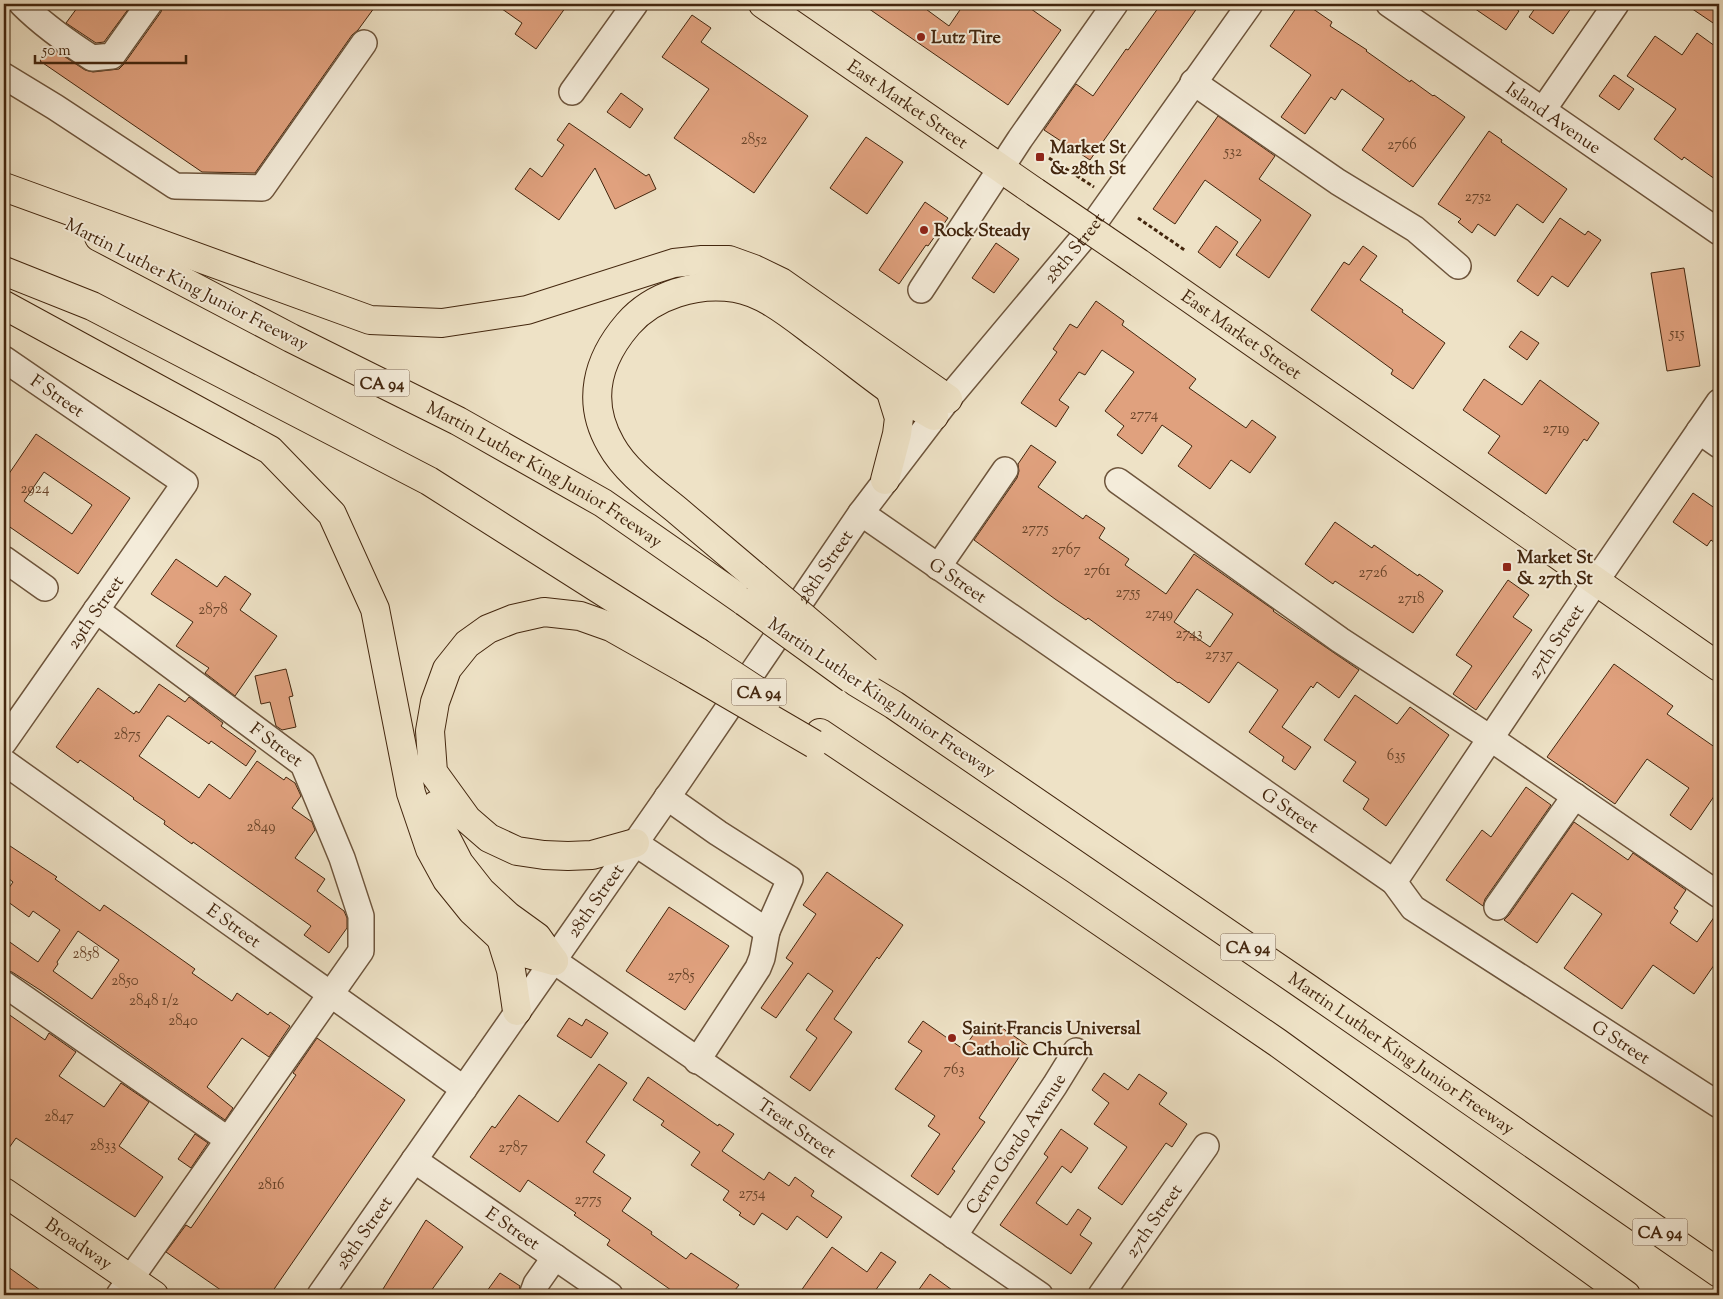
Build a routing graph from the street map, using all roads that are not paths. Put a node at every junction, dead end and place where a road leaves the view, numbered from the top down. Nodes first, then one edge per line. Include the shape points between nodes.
1 (22, 4) edge
2 (149, 4) edge
3 (635, 4) edge
4 (763, 4) edge
5 (1115, 4) edge
6 (1250, 4) edge
7 (1389, 4) edge
8 (1616, 4) edge
9 (364, 43) dead end
10 (4, 76) edge
11 (1193, 82) junction
12 (572, 92) dead end
13 (1543, 110) junction
14 (1000, 168) junction
15 (4, 189) edge
16 (1719, 232) edge
17 (1458, 266) dead end
18 (4, 271) edge
19 (921, 290) dead end
20 (4, 305) edge
21 (4, 359) edge
22 (890, 389) junction
23 (1719, 402) edge
24 (941, 408) junction
25 (1699, 431) junction
26 (1719, 445) edge
27 (1005, 470) dead end
28 (885, 480) junction
29 (1118, 481) dead end
30 (185, 482) joint
31 (861, 513) junction
32 (4, 559) edge
33 (938, 567) junction
34 (1596, 581) junction
35 (45, 588) dead end
36 (96, 610) junction
37 (692, 661) junction
38 (1719, 666) edge
39 (862, 677) junction
40 (1490, 738) junction
41 (4, 742) edge
42 (4, 762) edge
43 (433, 772) junction
44 (1575, 796) junction
45 (667, 797) junction
46 (635, 843) junction
47 (1394, 882) junction
48 (1719, 895) edge
49 (1497, 907) dead end
50 (767, 931) junction
51 (501, 938) junction
52 (554, 961) junction
53 (4, 984) edge
54 (330, 994) junction
55 (518, 1011) junction
56 (1076, 1051) dead end
57 (697, 1060) junction
58 (464, 1089) junction
59 (1719, 1105) edge
60 (227, 1139) junction
61 (1206, 1146) dead end
62 (414, 1160) junction
63 (1600, 1191) junction
64 (4, 1192) edge
65 (954, 1236) junction
66 (555, 1257) junction
67 (1719, 1258) edge
68 (1719, 1273) edge
69 (124, 1287) edge
70 (154, 1295) edge
71 (320, 1295) edge
72 (532, 1295) edge
73 (610, 1295) edge
74 (1040, 1295) edge
75 (1101, 1295) edge
76 (1626, 1295) edge

1 - 2 street via 58,35 92,58 112,56
3 - 12 street
4 - 14 main road, East Market Street
5 - 14 street
6 - 11 street, 28th Street
7 - 13 street, Island Avenue
8 - 13 street
9 - 10 street via 262,188 175,186
11 - 17 street via 1338,182 1415,230
11 - 24 street, 28th Street via 1088,232
13 - 16 street, Island Avenue
14 - 19 street
14 - 34 main road, East Market Street, bridge
15 - 24 main road via 370,320 442,323 498,315 527,310 674,263 728,260 781,282
15 - 39 main road, Martin Luther King Junior Freeway / CA 94, bridge via 458,421 603,503 745,602
18 - 37 main road, CA 94 via 92,306 429,481
20 - 51 main road via 270,450 332,514 375,610 411,793 430,849 447,880 472,911
21 - 30 street, F Street
22 - 24 main road
22 - 28 main road via 899,418 898,434
22 - 39 main road, bridge via 788,313 761,297 735,288 700,287 668,295 637,314 616,338 600,370 597,397 601,423 611,446 626,465 756,577
23 - 25 street, 27th Street
24 - 28 street, 28th Street
25 - 26 street
25 - 34 street, 27th Street
27 - 33 street
28 - 31 street, 28th Street
29 - 40 street via 1340,640
30 - 36 street, 29th Street
31 - 33 street, G Street
31 - 45 street, 28th Street
32 - 35 street
33 - 47 street, G Street
34 - 38 main road, East Market Street
34 - 40 street, 27th Street
36 - 41 street, 29th Street
36 - 54 street, F Street via 303,764 342,858 361,916 361,951
37 - 43 main road via 580,616 544,612 488,629 468,644 447,670 435,702 430,730
37 - 76 main road, CA 94, bridge via 940,814 1060,894 1278,1043
39 - 63 main road, Martin Luther King Junior Freeway / CA 94 via 894,705
40 - 44 street
40 - 47 street, 27th Street
42 - 54 street, E Street
43 - 46 main road via 467,819 489,838 517,851 544,855 592,855
43 - 52 main road via 434,798 443,832 460,863 488,898 538,937
44 - 48 street
44 - 49 street
45 - 46 street, 28th Street
45 - 50 street via 790,879
46 - 50 street
46 - 52 street, 28th Street
47 - 59 street, G Street via 1413,908
50 - 57 street via 758,968
51 - 52 main road via 528,954
51 - 55 main road
52 - 55 street, 28th Street
52 - 57 street, Treat Street
53 - 60 street
54 - 58 street, E Street
54 - 60 street, F Street
55 - 58 street, 28th Street
56 - 65 street, Cerro Gordo Avenue
57 - 65 street, Treat Street
58 - 62 street, 28th Street
60 - 69 street, F Street
61 - 75 street, 27th Street
62 - 66 street, E Street
62 - 71 street, 28th Street
63 - 67 main road
63 - 68 main road, Martin Luther King Junior Freeway / CA 94
64 - 69 main road, Broadway
65 - 74 street, Treat Street
66 - 72 street
66 - 73 street, E Street
69 - 70 main road, Broadway

